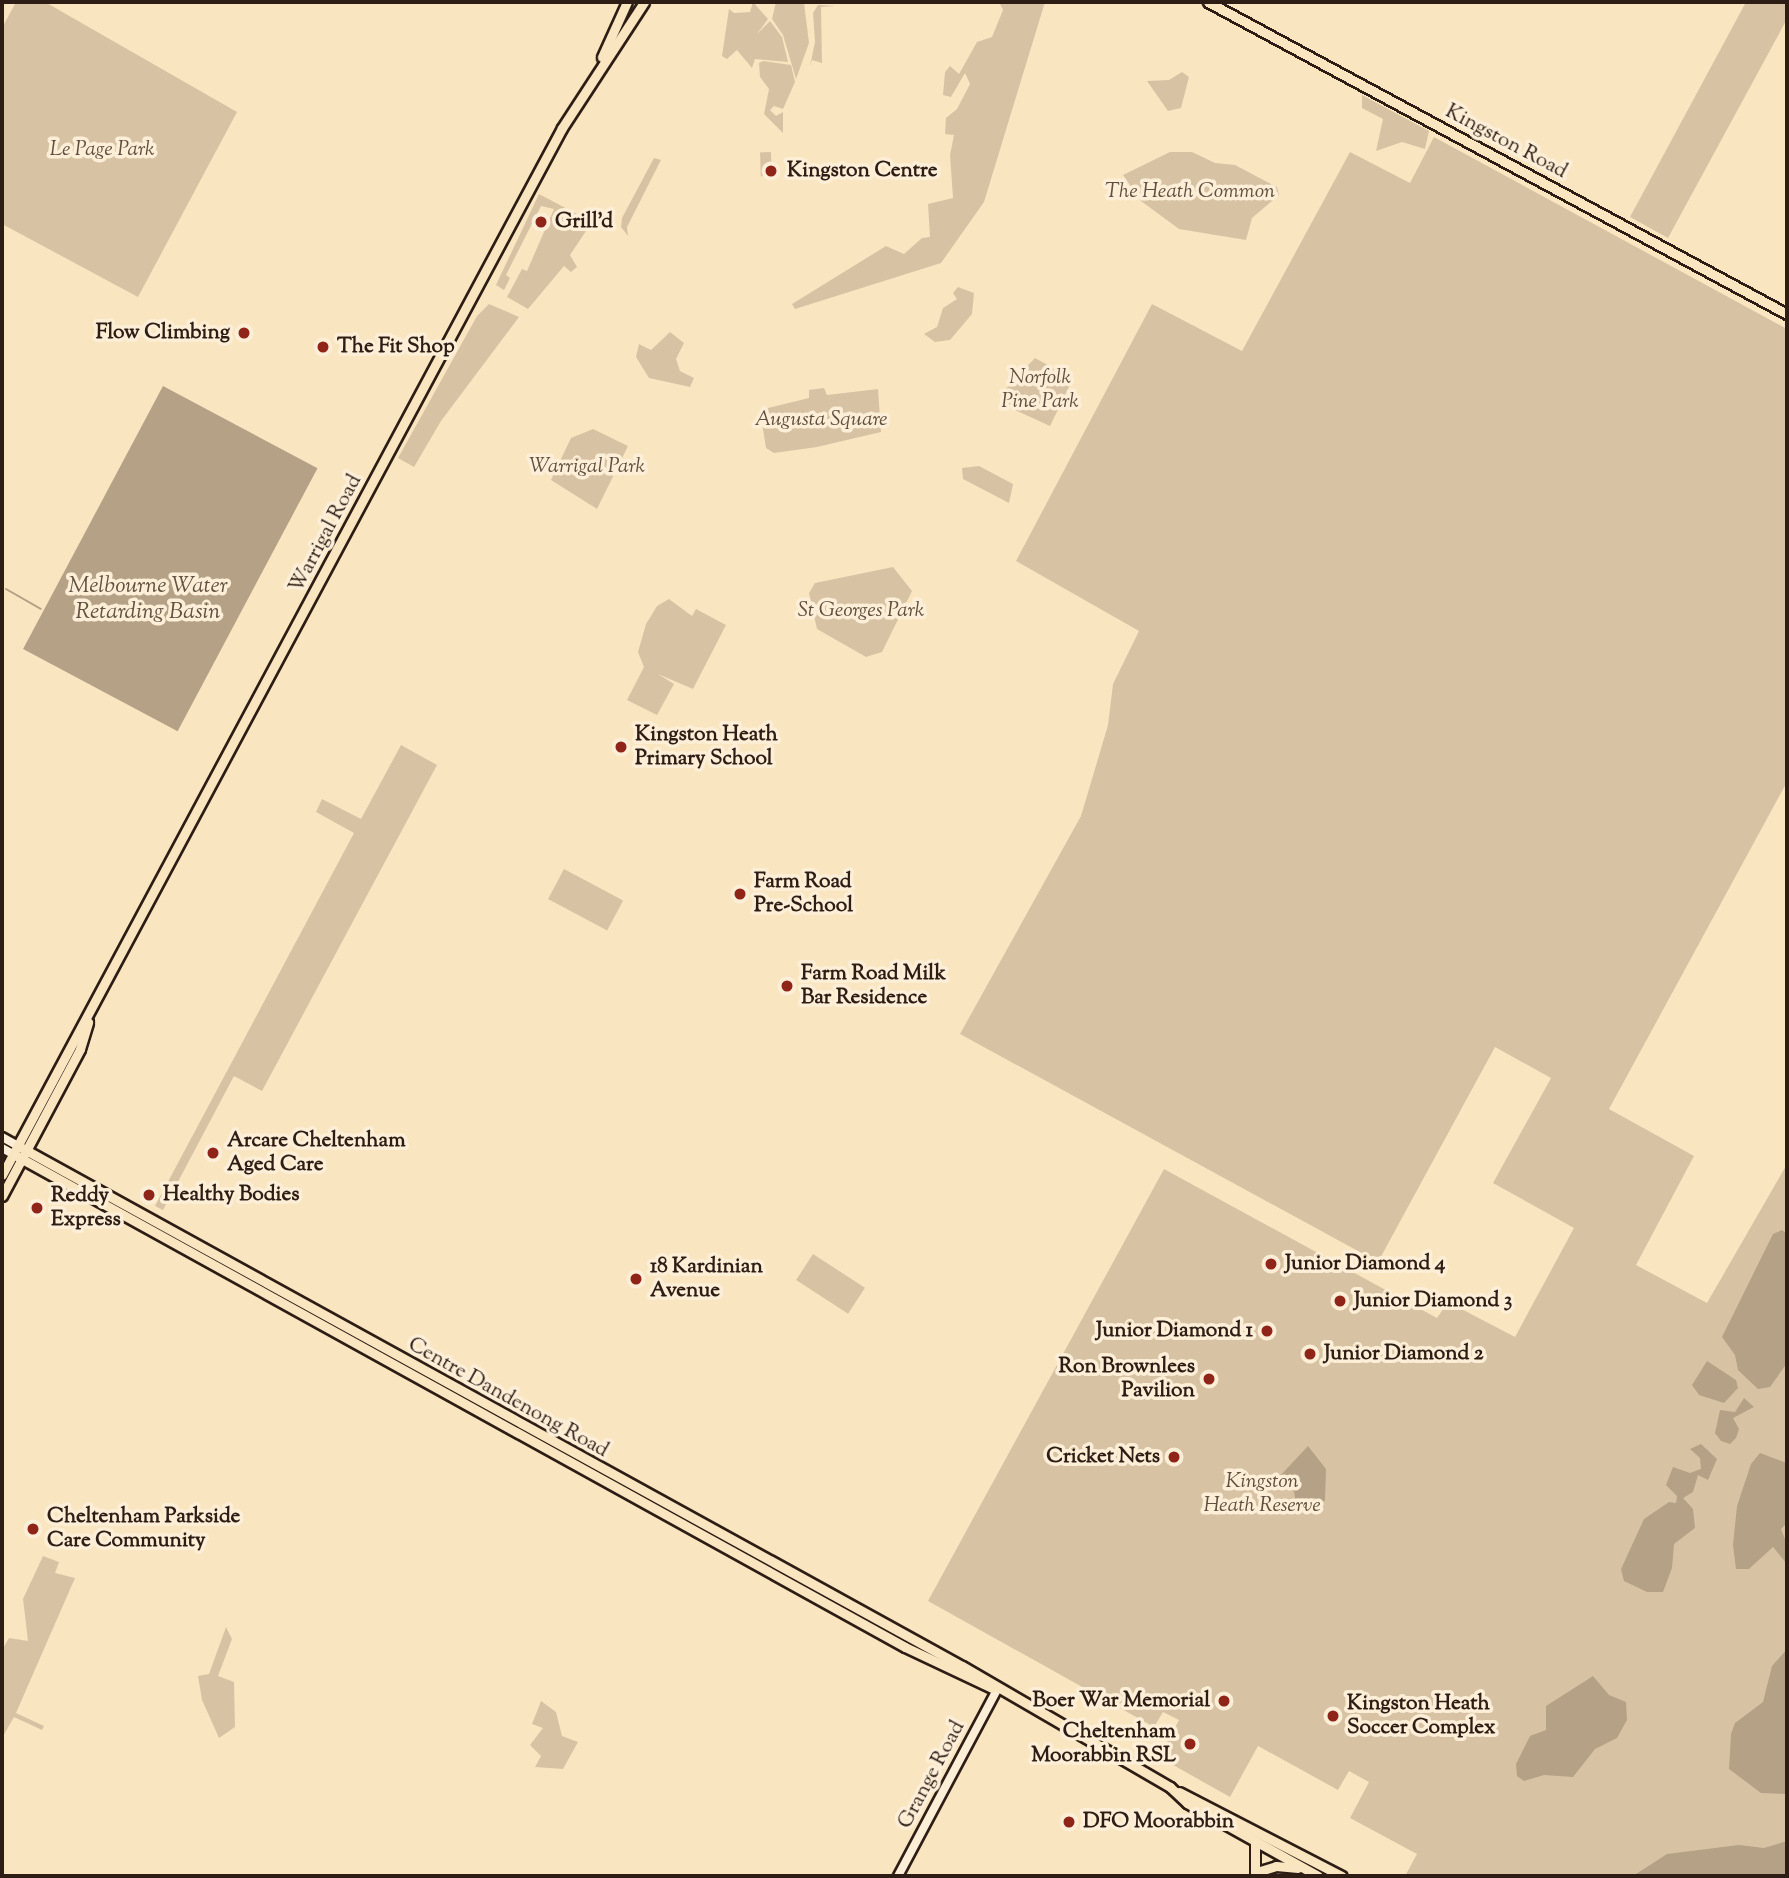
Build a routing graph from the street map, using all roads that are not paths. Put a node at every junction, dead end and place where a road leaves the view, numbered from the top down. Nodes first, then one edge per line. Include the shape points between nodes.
1 (627, 2) edge
2 (644, 2) edge
3 (1208, 2) edge
4 (599, 65) junction
5 (1787, 314) edge
6 (2, 1137) edge
7 (2, 1148) edge
8 (20, 1152) junction
9 (2, 1175) edge
10 (2, 1196) edge
11 (997, 1690) junction
12 (1177, 1791) junction
13 (1255, 1842) junction
14 (1306, 1870) junction
15 (1257, 1873) edge
16 (898, 1876) edge
17 (1318, 1876) edge
18 (1342, 1876) edge

1 - 4 main road, Warrigal Road
2 - 4 main road, Warrigal Road
3 - 5 main road, Kingston Road
4 - 8 main road, Warrigal Road
6 - 8 main road, Centre Dandenong Road
7 - 8 main road, Centre Dandenong Road
8 - 9 main road, Warrigal Road
8 - 10 main road, Warrigal Road
8 - 11 main road, Centre Dandenong Road via 905,1647
11 - 12 main road, Centre Dandenong Road
11 - 16 main road, Grange Road
12 - 13 main road, Centre Dandenong Road via 1187,1803
12 - 18 main road, Centre Dandenong Road
13 - 14 main road, Centre Dandenong Road
13 - 15 main road
14 - 15 main road via 1276,1866
14 - 17 main road, Centre Dandenong Road

